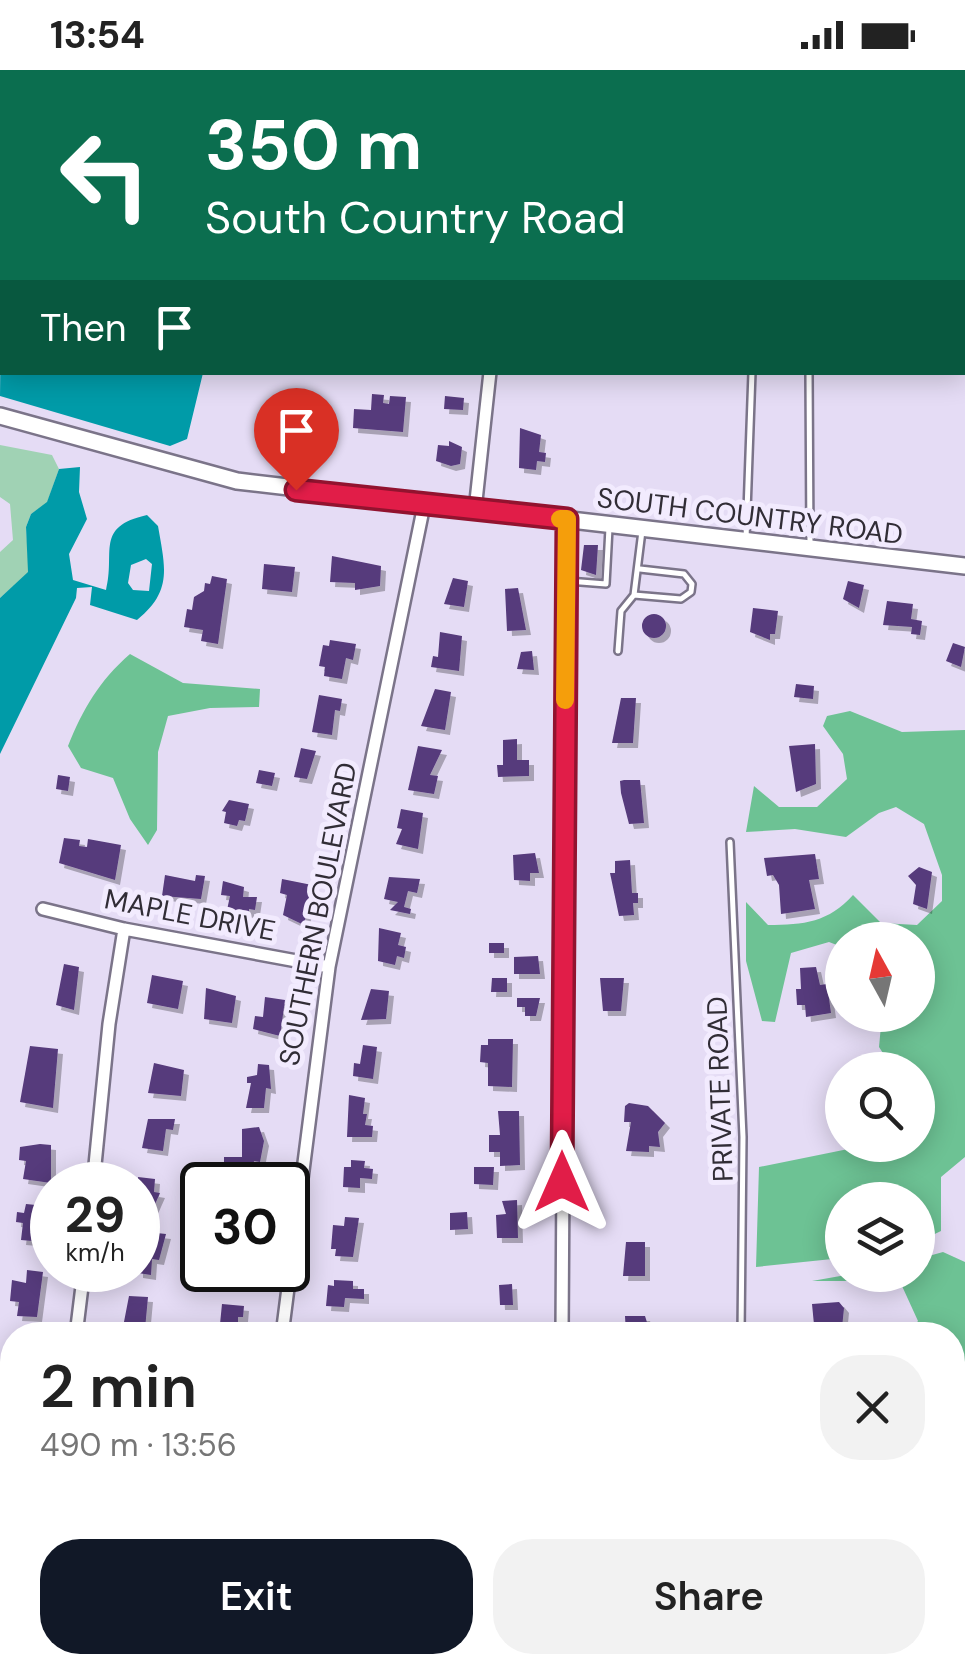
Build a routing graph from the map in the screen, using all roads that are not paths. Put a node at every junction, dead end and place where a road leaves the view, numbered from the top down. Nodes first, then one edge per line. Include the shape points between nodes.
1 (490, 375) edge
2 (752, 375) edge
3 (809, 375) edge
4 (0, 416) edge
5 (424, 504) junction
6 (475, 510) junction
7 (567, 519) junction
8 (610, 524) junction
9 (643, 528) junction
10 (746, 541) junction
11 (810, 548) junction
12 (965, 566) edge
13 (640, 569) junction
14 (565, 581) junction
15 (634, 595) junction
16 (618, 651) dead end
17 (730, 842) dead end
18 (43, 908) dead end
19 (124, 929) junction
20 (329, 967) junction
21 (95, 1162) edge
22 (81, 1292) edge
23 (78, 1322) edge
24 (284, 1322) edge
25 (562, 1322) edge
26 (741, 1322) edge

1 - 6 street
2 - 10 lane
3 - 11 lane
4 - 5 main road, SOUTH COUNTRY ROAD via 230,480
5 - 6 main road, SOUTH COUNTRY ROAD
5 - 20 street, SOUTHERN BOULEVARD
6 - 7 main road, SOUTH COUNTRY ROAD
7 - 8 main road, SOUTH COUNTRY ROAD
7 - 14 street
8 - 9 main road, SOUTH COUNTRY ROAD
8 - 14 lane via 606,584
9 - 10 main road, SOUTH COUNTRY ROAD
9 - 13 lane
10 - 11 main road, SOUTH COUNTRY ROAD
11 - 12 main road, SOUTH COUNTRY ROAD
13 - 15 lane
13 - 15 lane via 684,574 692,584 681,600
14 - 25 street
15 - 16 lane via 621,611
17 - 26 lane, PRIVATE ROAD via 743,1137
18 - 19 street, MAPLE DRIVE
19 - 20 street, MAPLE DRIVE
19 - 21 street
20 - 24 street, SOUTHERN BOULEVARD
22 - 23 street

